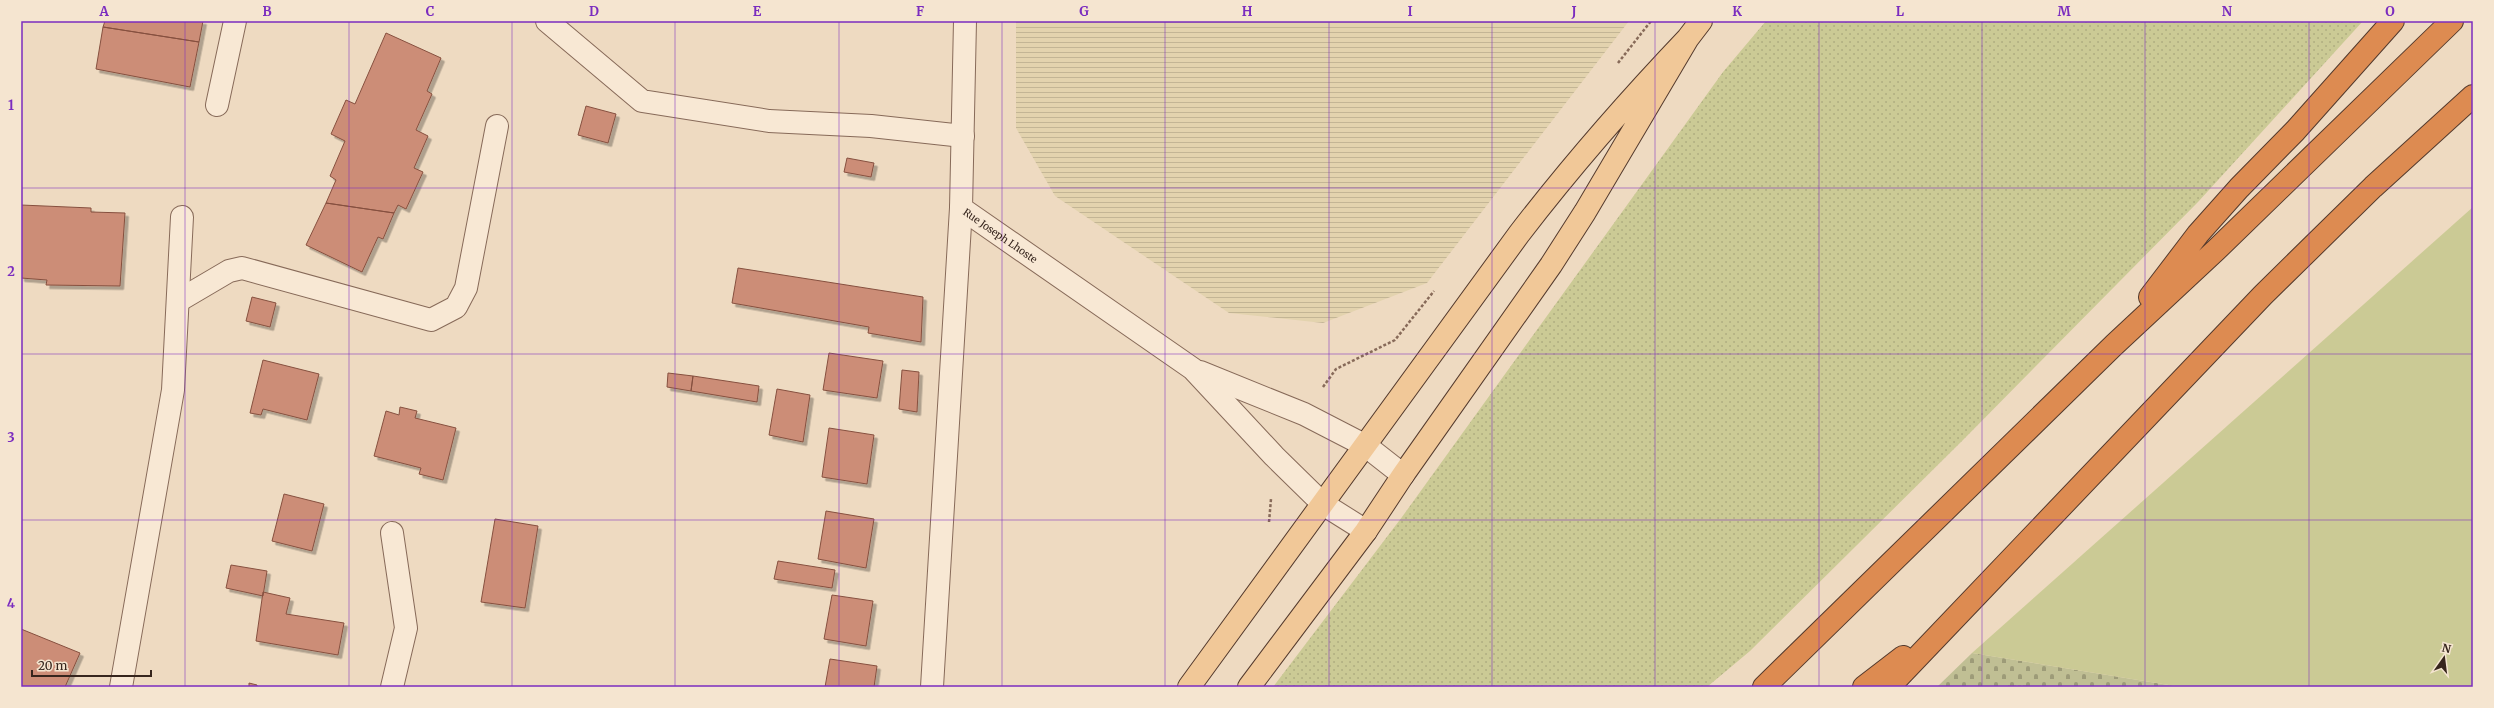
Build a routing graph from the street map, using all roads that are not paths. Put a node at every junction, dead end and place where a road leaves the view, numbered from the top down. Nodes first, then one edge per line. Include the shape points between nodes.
1 (235, 21) edge
2 (547, 21) edge
3 (965, 21) edge
4 (1701, 21) edge
5 (2393, 21) edge
6 (2452, 21) edge
7 (1688, 38) junction
8 (2473, 96) edge
9 (217, 105) dead end
10 (497, 126) dead end
11 (962, 136) junction
12 (961, 208) junction
13 (182, 217) dead end
14 (178, 301) junction
15 (2114, 345) junction
16 (1193, 370) junction
17 (1366, 446) junction
18 (1403, 475) junction
19 (1323, 504) junction
20 (1366, 532) junction
21 (392, 533) dead end
22 (1964, 610) junction
23 (121, 687) edge
24 (392, 687) edge
25 (932, 687) edge
26 (1189, 687) edge
27 (1249, 687) edge
28 (1764, 687) edge
29 (1864, 687) edge
30 (1889, 687) edge

1 - 9 street
2 - 11 street via 642,102 769,121 871,126
3 - 11 street, Rue Joseph Lhoste
4 - 7 main road
5 - 15 highway via 2198,234
6 - 15 highway via 2216,250
7 - 17 main road via 1619,111 1561,179
7 - 18 main road via 1573,232
8 - 22 highway via 2373,186 2263,294
10 - 14 street via 466,288 456,307 431,320 242,268 229,271
11 - 12 street, Rue Joseph Lhoste
12 - 16 street, Rue Joseph Lhoste
12 - 25 street
13 - 14 street
14 - 23 street via 173,390
15 - 28 highway
16 - 17 street via 1304,414
16 - 19 street
17 - 18 street
17 - 19 main road
18 - 20 main road
19 - 20 street
19 - 26 main road
20 - 27 main road
21 - 24 street via 406,628
22 - 29 highway
22 - 30 highway

